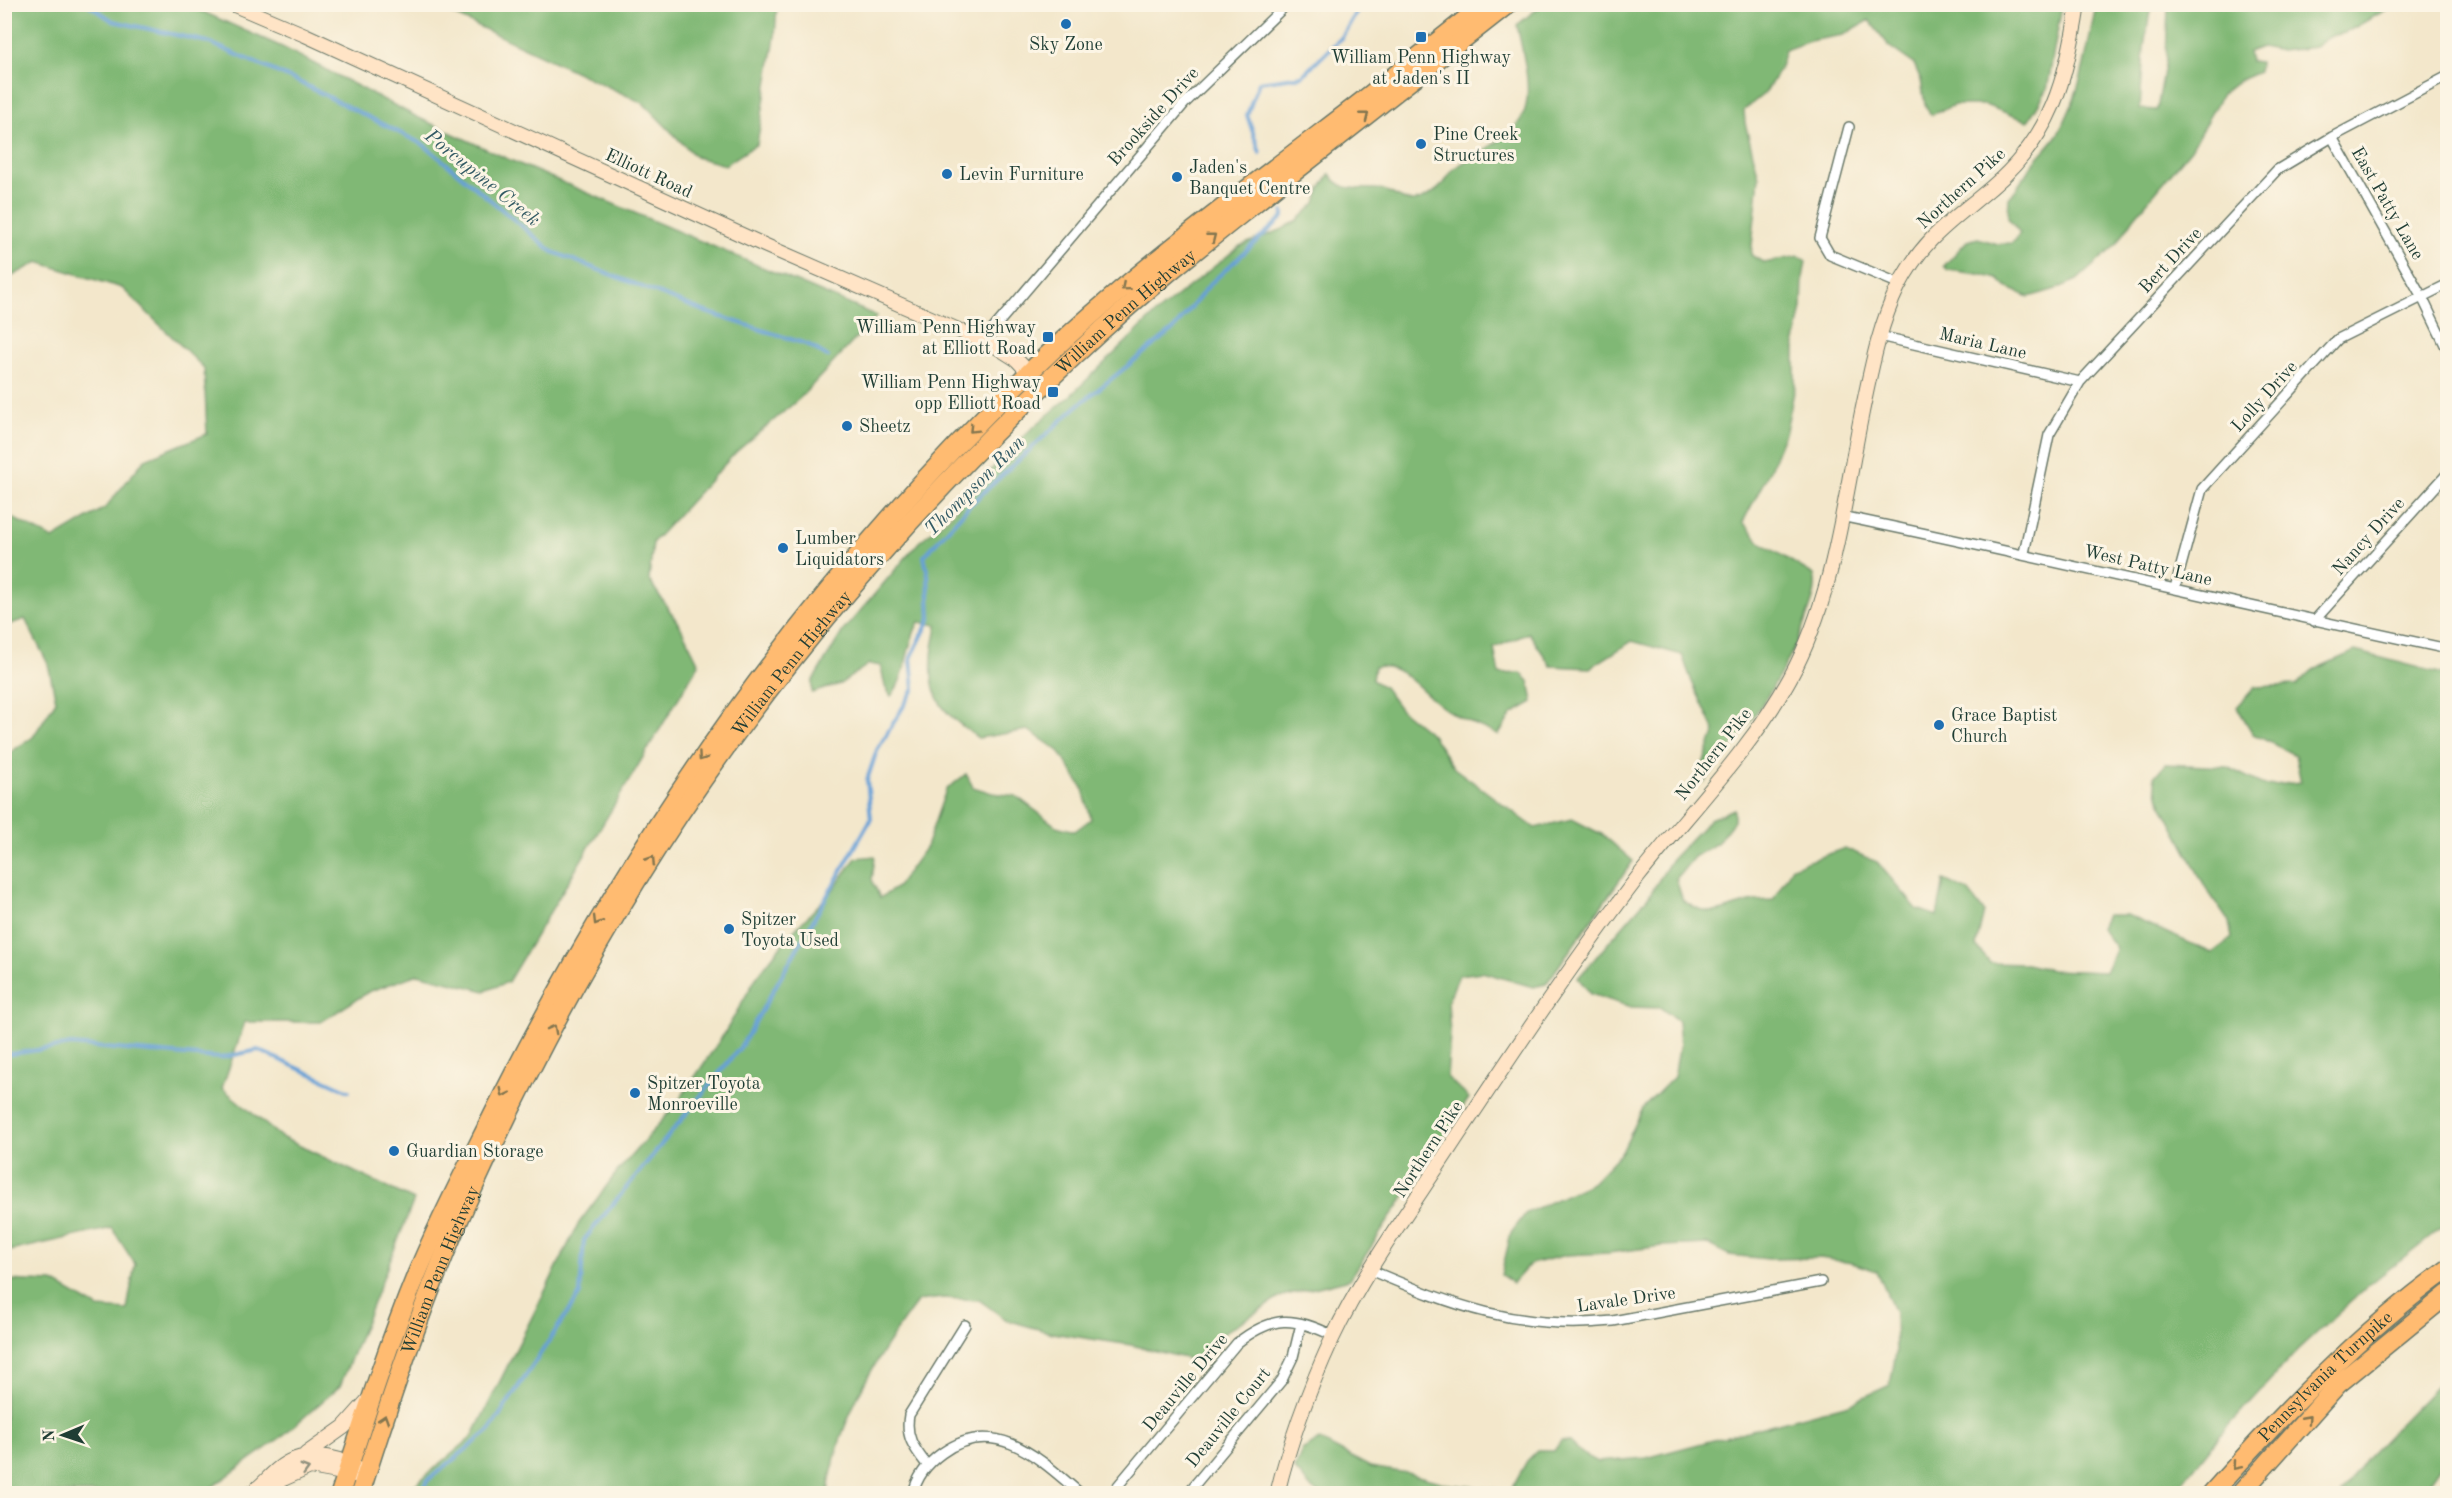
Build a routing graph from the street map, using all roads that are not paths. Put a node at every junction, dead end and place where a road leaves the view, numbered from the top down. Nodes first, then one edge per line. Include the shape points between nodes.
1 (232, 4) edge
2 (1287, 4) edge
3 (1485, 4) edge
4 (1508, 4) edge
5 (2078, 4) edge
6 (2448, 76) edge
7 (1849, 127) dead end
8 (2332, 137) junction
9 (1900, 284) junction
10 (2448, 284) edge
11 (2422, 297) junction
12 (1879, 336) junction
13 (983, 341) junction
14 (2448, 351) edge
15 (1029, 373) junction
16 (2079, 382) junction
17 (1042, 387) junction
18 (2448, 473) edge
19 (1841, 516) junction
20 (2024, 554) junction
21 (2175, 588) junction
22 (2314, 621) junction
23 (2448, 649) edge
24 (2448, 1269) edge
25 (1370, 1270) junction
26 (1821, 1281) dead end
27 (2448, 1294) edge
28 (1301, 1324) junction
29 (965, 1325) dead end
30 (1334, 1336) junction
31 (371, 1396) junction
32 (300, 1457) junction
33 (927, 1465) junction
34 (348, 1469) junction
35 (366, 1475) junction
36 (264, 1484) junction
37 (249, 1494) edge
38 (340, 1494) edge
39 (360, 1494) edge
40 (913, 1494) edge
41 (1081, 1494) edge
42 (1111, 1494) edge
43 (1186, 1494) edge
44 (1277, 1494) edge
45 (2211, 1494) edge
46 (2240, 1494) edge

1 - 13 main road, Elliott Road
2 - 13 street, Brookside Drive via 1178,111
3 -> 15 highway, William Penn Highway via 1174,246
17 -> 4 highway, William Penn Highway via 1160,280
5 - 9 main road, Northern Pike via 2064,82 2042,128 2011,169 1925,245
6 - 8 street, Bert Drive
7 - 9 street via 1820,238 1830,255
8 - 11 street, East Patty Lane
8 - 16 street, Bert Drive via 2277,170
9 - 12 main road, Northern Pike
10 - 11 street, Lolly Drive
11 - 14 street, East Patty Lane
11 - 21 street, Lolly Drive via 2338,339 2202,489
12 - 16 street, Maria Lane
12 - 19 main road, Northern Pike
13 - 15 main road, Elliott Road via 1004,351
15 - 17 main road, Elliott Road
15 -> 31 highway, William Penn Highway via 935,468 850,564 731,716 661,818 565,977 453,1195 418,1271
16 - 20 street, Bert Drive via 2049,435
35 -> 17 highway, William Penn Highway via 406,1355 470,1194 549,1036 639,878 742,724 806,644 949,481
18 - 22 street, Nancy Drive
19 - 20 street, West Patty Lane
19 - 25 main road, Northern Pike via 1818,613 1802,655 1773,706 1587,944
20 - 21 street, West Patty Lane
21 - 22 street, West Patty Lane
22 - 23 street, West Patty Lane
24 -> 45 highway, Pennsylvania Turnpike via 2414,1293 2320,1376
25 - 26 street, Lavale Drive via 1433,1297 1493,1316 1589,1324
25 - 30 main road, Northern Pike
46 -> 27 highway, Pennsylvania Turnpike via 2338,1384
28 - 30 street, Deauville Drive
28 - 42 street, Deauville Drive via 1269,1323 1238,1343
28 - 43 street, Deauville Court via 1293,1357 1282,1380
29 - 33 street via 909,1415 909,1440
30 - 44 main road, Northern Pike via 1295,1430
31 - 32 main road via 344,1427
31 - 34 highway, William Penn Highway
32 - 34 main road via 317,1455
32 - 36 main road via 277,1469
33 - 40 street
33 - 41 street via 959,1443 997,1439 1026,1449
34 - 35 main road
36 -> 34 main road via 310,1467
34 - 38 highway, William Penn Highway
35 - 39 highway, William Penn Highway
36 - 37 main road

